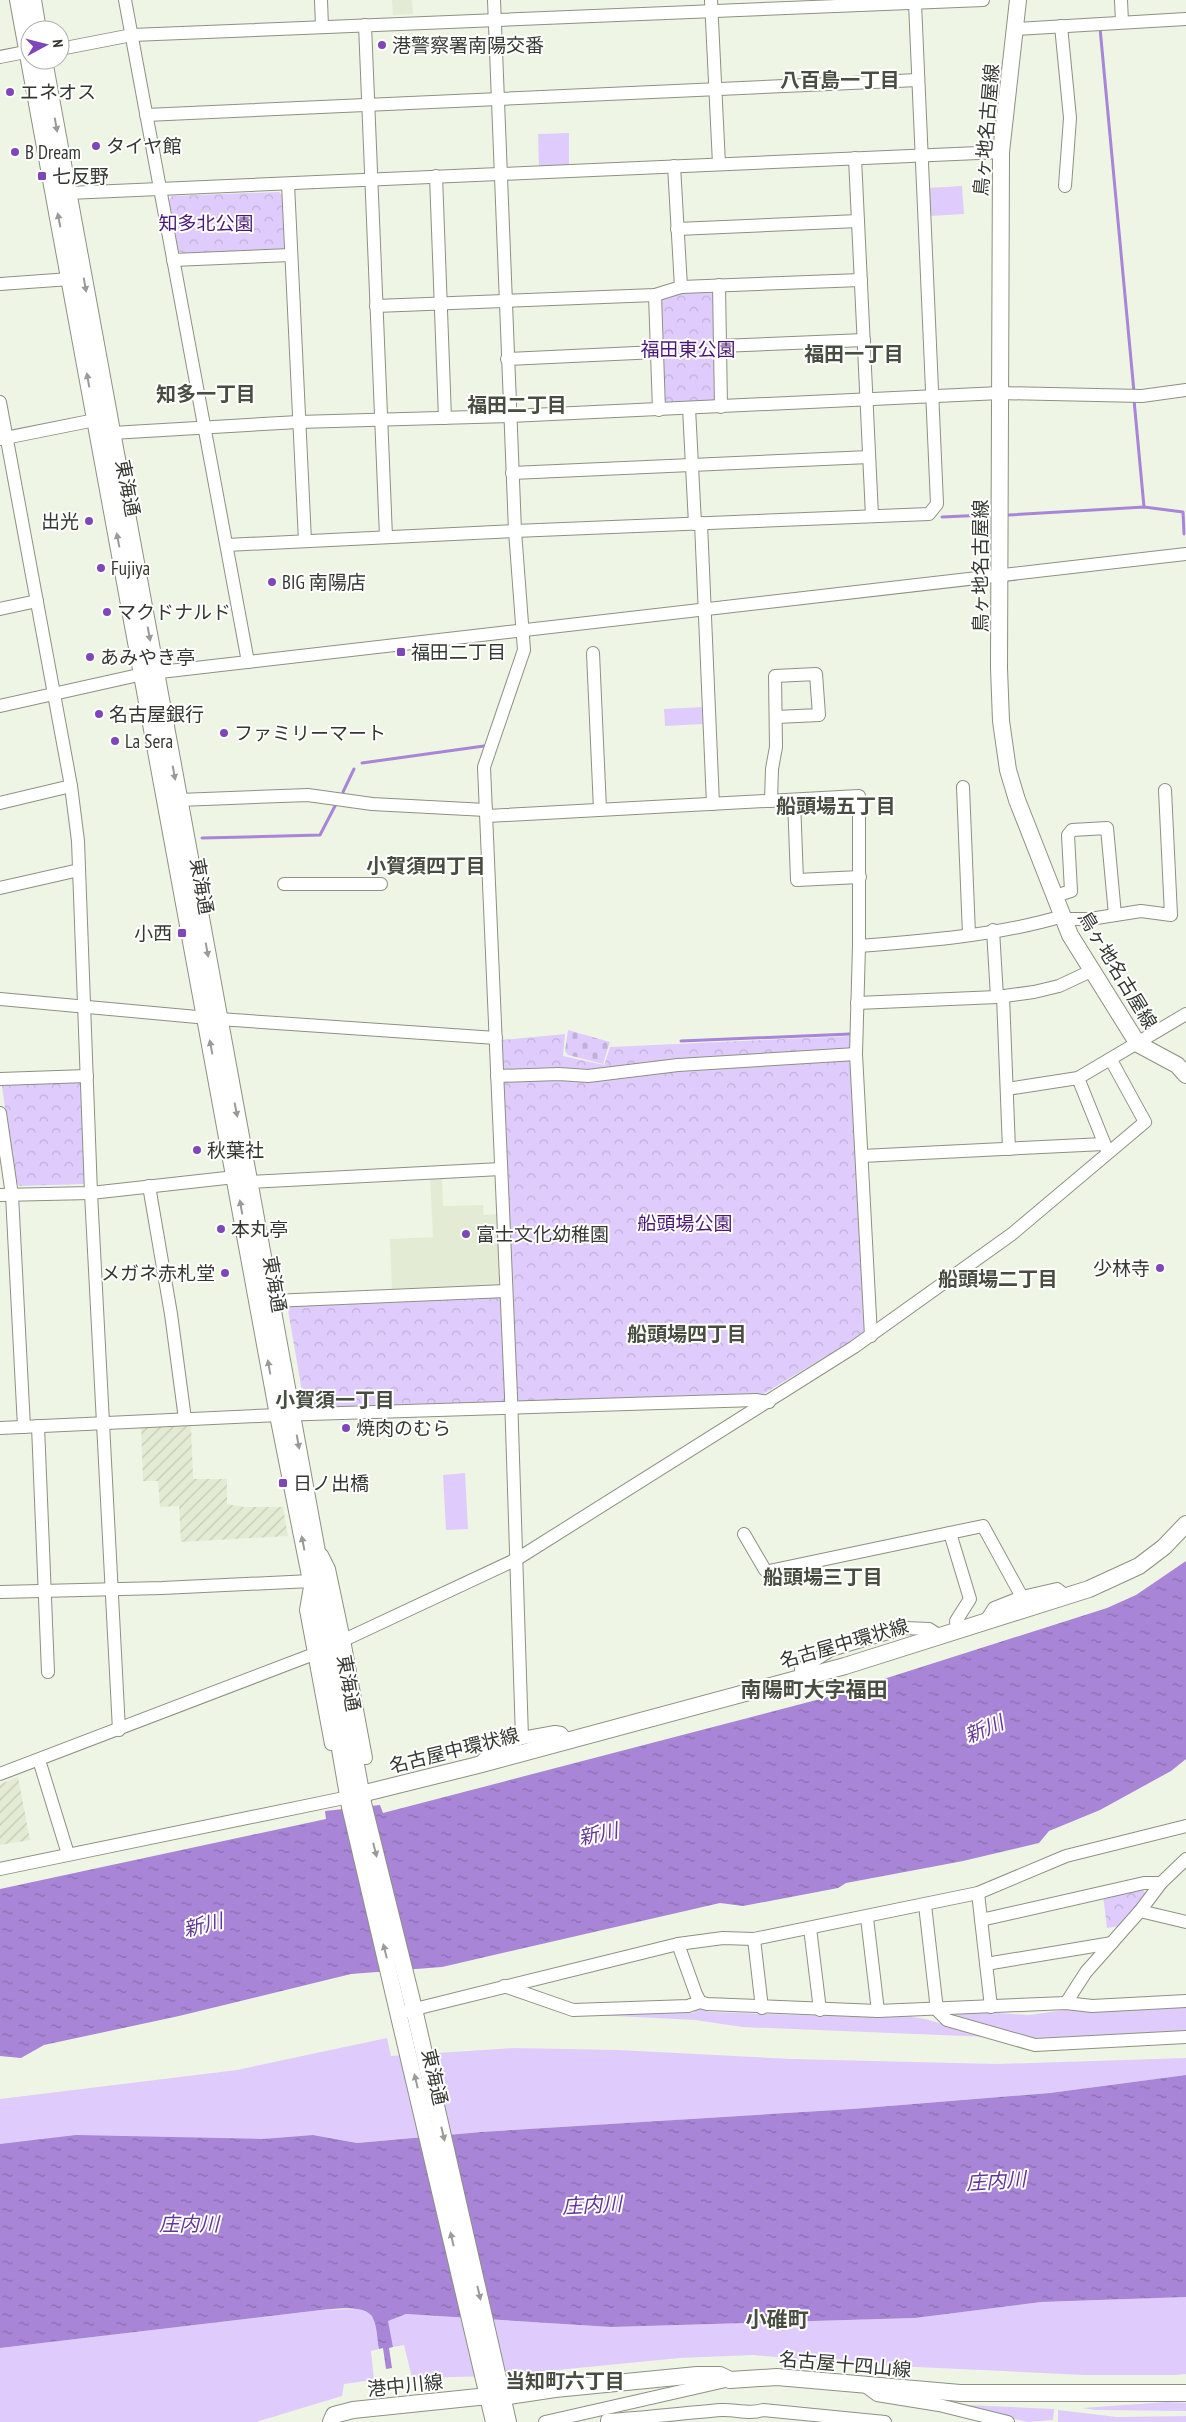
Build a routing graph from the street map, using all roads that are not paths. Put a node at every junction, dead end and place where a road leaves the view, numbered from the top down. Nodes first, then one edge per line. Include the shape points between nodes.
1 (18, 0) edge
2 (33, 0) edge
3 (125, 0) edge
4 (321, 0) edge
5 (494, 0) edge
6 (983, 0) edge
7 (1018, 0) edge
8 (1121, 0) edge
9 (941, 1) edge
10 (858, 2) edge
11 (915, 3) junction
12 (711, 6) edge
13 (1186, 19) edge
14 (22, 20) edge
15 (36, 20) edge
16 (495, 20) junction
17 (1122, 22) junction
18 (365, 25) junction
19 (1061, 26) junction
20 (322, 27) junction
21 (1016, 29) junction
22 (132, 35) junction
23 (70, 47) edge
24 (20, 53) edge
25 (0, 57) edge
26 (32, 70) edge
27 (46, 70) edge
28 (918, 80) junction
29 (715, 89) junction
30 (497, 99) junction
31 (368, 103) junction
32 (146, 115) junction
33 (1001, 152) junction
34 (920, 156) junction
35 (855, 158) junction
36 (719, 164) junction
37 (674, 166) junction
38 (499, 174) junction
39 (436, 176) junction
40 (371, 179) junction
41 (288, 184) junction
42 (1065, 186) dead end
43 (160, 190) junction
44 (68, 193) junction
45 (858, 221) junction
46 (678, 229) junction
47 (291, 256) junction
48 (173, 260) junction
49 (70, 279) junction
50 (861, 280) junction
51 (0, 284) edge
52 (719, 286) junction
53 (681, 287) junction
54 (654, 295) junction
55 (505, 301) junction
56 (440, 303) junction
57 (376, 306) junction
58 (864, 340) junction
59 (720, 346) junction
60 (657, 352) junction
61 (507, 358) junction
62 (1186, 390) edge
63 (1000, 393) junction
64 (933, 398) junction
65 (867, 400) junction
66 (0, 402) edge
67 (721, 407) junction
68 (689, 408) junction
69 (659, 410) junction
70 (510, 416) junction
71 (445, 418) junction
72 (95, 420) junction
73 (381, 420) junction
74 (298, 422) junction
75 (205, 427) junction
76 (112, 433) junction
77 (4, 438) edge
78 (869, 457) junction
79 (692, 465) junction
80 (512, 473) junction
81 (872, 516) junction
82 (698, 523) junction
83 (515, 531) junction
84 (386, 537) junction
85 (305, 541) junction
86 (227, 545) junction
87 (1186, 554) edge
88 (1000, 574) junction
89 (37, 601) junction
90 (705, 608) junction
91 (0, 609) edge
92 (522, 629) junction
93 (593, 653) dead end
94 (248, 662) junction
95 (149, 674) junction
96 (54, 694) junction
97 (0, 706) edge
98 (776, 718) junction
99 (71, 786) junction
100 (963, 787) dead end
101 (1165, 790) dead end
102 (179, 800) junction
103 (794, 800) junction
104 (771, 801) junction
105 (0, 803) edge
106 (713, 804) junction
107 (600, 809) junction
108 (487, 813) junction
109 (79, 870) junction
110 (860, 877) junction
111 (284, 884) dead end
112 (382, 884) dead end
113 (0, 888) edge
114 (1055, 896) junction
115 (1115, 915) junction
116 (1063, 917) junction
117 (993, 930) junction
118 (969, 934) junction
119 (859, 946) junction
120 (1091, 971) junction
121 (1000, 996) junction
122 (0, 999) edge
123 (857, 1003) junction
124 (84, 1006) junction
125 (1186, 1014) edge
126 (212, 1018) junction
127 (496, 1038) junction
128 (1138, 1044) junction
129 (856, 1054) junction
130 (1111, 1060) junction
131 (1186, 1075) edge
132 (87, 1076) junction
133 (497, 1076) junction
134 (1078, 1078) junction
135 (0, 1079) edge
136 (1006, 1090) junction
137 (0, 1113) edge
138 (1009, 1149) junction
139 (1107, 1149) junction
140 (862, 1156) junction
141 (501, 1169) junction
142 (242, 1179) junction
143 (149, 1186) junction
144 (91, 1193) junction
145 (6, 1195) edge
146 (506, 1291) junction
147 (272, 1301) junction
148 (872, 1336) junction
149 (769, 1402) junction
150 (512, 1408) junction
151 (285, 1415) junction
152 (185, 1419) junction
153 (104, 1423) junction
154 (38, 1426) junction
155 (24, 1427) junction
156 (0, 1428) edge
157 (1186, 1524) edge
158 (950, 1533) junction
159 (744, 1534) dead end
160 (315, 1539) junction
161 (517, 1559) junction
162 (311, 1581) junction
163 (112, 1590) junction
164 (0, 1592) edge
165 (44, 1592) junction
166 (1066, 1596) junction
167 (1022, 1597) junction
168 (985, 1622) junction
169 (957, 1630) junction
170 (344, 1640) junction
171 (314, 1654) junction
172 (48, 1672) dead end
173 (119, 1730) junction
174 (522, 1738) junction
175 (568, 1741) junction
176 (364, 1758) dead end
177 (39, 1760) junction
178 (337, 1763) dead end
179 (478, 1765) junction
180 (0, 1774) edge
181 (356, 1800) junction
182 (1186, 1826) edge
183 (68, 1854) junction
184 (1184, 1865) edge
185 (0, 1869) edge
186 (1161, 1883) junction
187 (978, 1893) junction
188 (925, 1905) junction
189 (1140, 1912) junction
190 (867, 1918) junction
191 (981, 1920) junction
192 (1186, 1922) edge
193 (810, 1928) junction
194 (754, 1939) junction
195 (678, 1944) junction
196 (1112, 1944) junction
197 (986, 1964) junction
198 (504, 1986) junction
199 (1186, 2000) edge
200 (700, 2002) junction
201 (1066, 2003) junction
202 (762, 2008) junction
203 (991, 2008) junction
204 (407, 2010) junction
205 (820, 2010) junction
206 (937, 2010) junction
207 (878, 2011) junction
208 (1186, 2037) edge
209 (730, 2380) junction
210 (865, 2386) junction
211 (1186, 2393) edge
212 (497, 2403) edge
213 (765, 2416) edge
214 (331, 2422) edge
215 (545, 2422) edge
216 (607, 2422) edge
217 (885, 2422) edge
218 (1008, 2422) edge

1 - 14 main road, 東海通
2 - 15 main road
3 - 22 street
4 - 20 street
5 - 16 street
6 - 9 street
7 - 21 main road, 鳥ヶ地名古屋線
8 - 17 street
9 - 11 street
10 - 11 street
10 - 12 street
11 - 28 street
12 - 16 street
12 - 29 street
13 - 17 street
16 - 18 street
16 - 30 street
17 - 19 street
18 - 20 street
18 - 31 street
19 - 21 street
19 - 42 street via 1070,118
20 - 22 street
21 - 33 main road, 鳥ヶ地名古屋線
22 - 23 street
22 - 32 street
24 - 25 street
49 -> 26 main road, 東海通
27 -> 44 main road, 東海通
28 - 29 street
28 - 34 street
29 - 30 street
29 - 36 street
30 - 31 street
30 - 38 street
31 - 32 street
31 - 40 street
32 - 43 street
33 - 34 street
33 - 63 main road, 鳥ヶ地名古屋線
34 - 35 street
34 - 64 street
35 - 36 street
35 - 45 street
36 - 37 street
37 - 38 street
37 - 46 street
38 - 39 street
38 - 55 street
39 - 40 street
39 - 56 street
40 - 41 street
40 - 57 street
41 - 43 street
41 - 47 street
43 - 44 street
43 - 48 street
44 -> 76 main road, 東海通
45 - 46 street
45 - 50 street
46 - 53 street
47 - 48 street
47 - 74 street
48 - 75 street
49 - 51 street
72 -> 49 main road, 東海通
50 - 52 street
50 - 58 street
52 - 53 street
52 - 59 street
53 - 54 street
54 - 55 street
54 - 60 street
55 - 56 street
55 - 61 street
56 - 57 street
56 - 71 street
57 - 73 street
58 - 59 street
58 - 65 street
59 - 67 street
60 - 61 street
60 - 69 street
61 - 70 street
62 - 63 street via 1142,396
63 - 64 street
63 - 88 main road, 鳥ヶ地名古屋線
64 - 65 street
64 - 81 street via 937,504 929,514
65 - 67 street
65 - 78 street
66 - 77 street
67 - 68 street
68 - 69 street
68 - 79 street
69 - 70 street
70 - 71 street
70 - 80 street
71 - 73 street
72 - 77 street
95 -> 72 main road, 東海通
73 - 74 street
73 - 84 street
74 - 75 street
74 - 85 street
75 - 76 street
75 - 86 street
76 -> 95 main road, 東海通
77 - 89 street
78 - 79 street
78 - 81 street
79 - 80 street
79 - 82 street
80 - 83 street
81 - 82 street
82 - 83 street
82 - 90 street
83 - 84 street
83 - 92 street
84 - 85 street
85 - 86 street
86 - 94 street
87 - 88 street
88 - 90 street
88 - 114 main road, 鳥ヶ地名古屋線 via 1001,721 1008,770
89 - 91 street
89 - 96 street
90 - 92 street
90 - 106 street
92 - 94 street
92 - 108 street via 524,650 484,767
93 - 107 street
94 - 95 street
95 - 96 street
95 -> 102 main road, 東海通
95 - 126 main road, 東海通
96 - 97 street
96 - 99 street
98 - 98 street via 819,715 816,674 775,676
98 - 104 street
99 - 105 street
99 - 109 street
100 - 118 street
101 - 115 street via 1171,915 1141,911
102 - 108 street via 308,796
102 -> 126 main road, 東海通
103 - 104 street
103 - 110 street via 797,880
103 - 110 street via 859,796
104 - 106 street
106 - 107 street
107 - 108 street
108 - 127 street
109 - 113 street
109 - 124 street
110 - 119 street
111 - 112 street
114 - 115 street via 1071,890 1068,835 1072,830 1107,828
114 - 116 main road, 鳥ヶ地名古屋線
115 - 116 street via 1090,919
116 - 117 street
116 - 120 main road, 鳥ヶ地名古屋線
117 - 118 street
117 - 121 street
118 - 119 street
119 - 123 street
120 - 121 street via 1059,986
120 - 128 main road, 鳥ヶ地名古屋線
121 - 123 street
121 - 136 street
122 - 124 street
123 - 129 street
124 - 126 street
124 - 132 street
125 - 128 street
126 - 127 street
126 - 142 main road, 東海通
127 - 133 street
128 - 130 street
128 - 131 main road, 鳥ヶ地名古屋線 via 1177,1066
129 - 133 street via 678,1065 588,1076
129 - 140 street
130 - 134 street
130 - 139 street via 1145,1122
132 - 135 street
132 - 144 street
133 - 141 street
134 - 136 street
134 - 139 street
136 - 138 street
137 - 145 street
138 - 139 street
138 - 140 street
139 - 148 street via 1012,1234
140 - 148 street
141 - 142 street
141 - 146 street
142 - 143 street
142 - 147 main road, 東海通
151 -> 142 main road, 東海通
143 - 144 street
143 - 152 street
144 - 145 street
144 - 153 street
145 - 155 street
146 - 147 street
146 - 150 street
147 - 151 main road, 東海通
148 - 149 street
149 - 150 street
149 - 161 street
150 - 151 street
150 - 161 street
151 - 152 street
151 -> 160 main road, 東海通
162 -> 151 main road, 東海通
152 - 153 street
153 - 154 street
153 - 163 street
154 - 155 street
154 - 165 street
155 - 156 street
157 - 166 main road, 名古屋中環状線 via 1139,1566
158 - 159 street via 769,1571 765,1570
158 - 167 street via 984,1526
158 - 169 street via 970,1599 956,1621
160 - 170 street via 328,1569
160 - 181 main road, 東海通
161 - 170 street
161 - 174 street
162 - 163 street
162 - 171 street via 306,1610
162 - 181 main road, 東海通
163 - 165 street
163 - 173 street
164 - 165 street
165 - 172 street
166 - 167 street via 1057,1588
166 - 168 main road, 名古屋中環状線
167 - 168 street via 994,1608
168 - 169 main road, 名古屋中環状線
169 - 175 main road, 名古屋中環状線 via 802,1677
170 - 176 street
171 - 173 street
171 - 178 street
173 - 177 street
174 - 175 street via 555,1732 561,1733
174 - 179 street via 492,1750
175 - 179 main road, 名古屋中環状線
177 - 180 street
177 - 183 street
179 - 181 main road, 名古屋中環状線
181 - 183 street
181 - 204 main road, 東海通
182 - 187 street via 1066,1856
183 - 185 street
184 - 186 street
186 - 189 street
186 - 191 street via 1144,1882
187 - 188 street
187 - 191 street
188 - 190 street
188 - 206 street
189 - 192 street
189 - 196 street
190 - 193 street
190 - 207 street
191 - 197 street
193 - 194 street
193 - 205 street
194 - 195 street via 723,1938
194 - 202 street
195 - 198 street
195 - 200 street
196 - 197 street
196 - 201 street via 1086,1972
197 - 203 street
198 - 200 street via 573,2010 688,2006
198 - 204 street
199 - 201 street via 1092,2006
200 - 202 street
201 - 203 street
202 - 205 street
203 - 206 street
204 - 212 main road, 東海通
205 - 207 street
206 - 207 street
206 - 208 street via 947,2020 1035,2045
209 - 210 main road, 名古屋十四山線 via 777,2377
209 - 212 main road, 名古屋十四山線 via 720,2375 697,2375 555,2389
209 - 215 street
210 - 211 main road, 名古屋十四山線 via 970,2394
210 - 218 street via 876,2395 939,2405
212 - 214 main road, 港中川線 via 353,2410 334,2415
213 - 216 street via 722,2410
213 - 217 street

